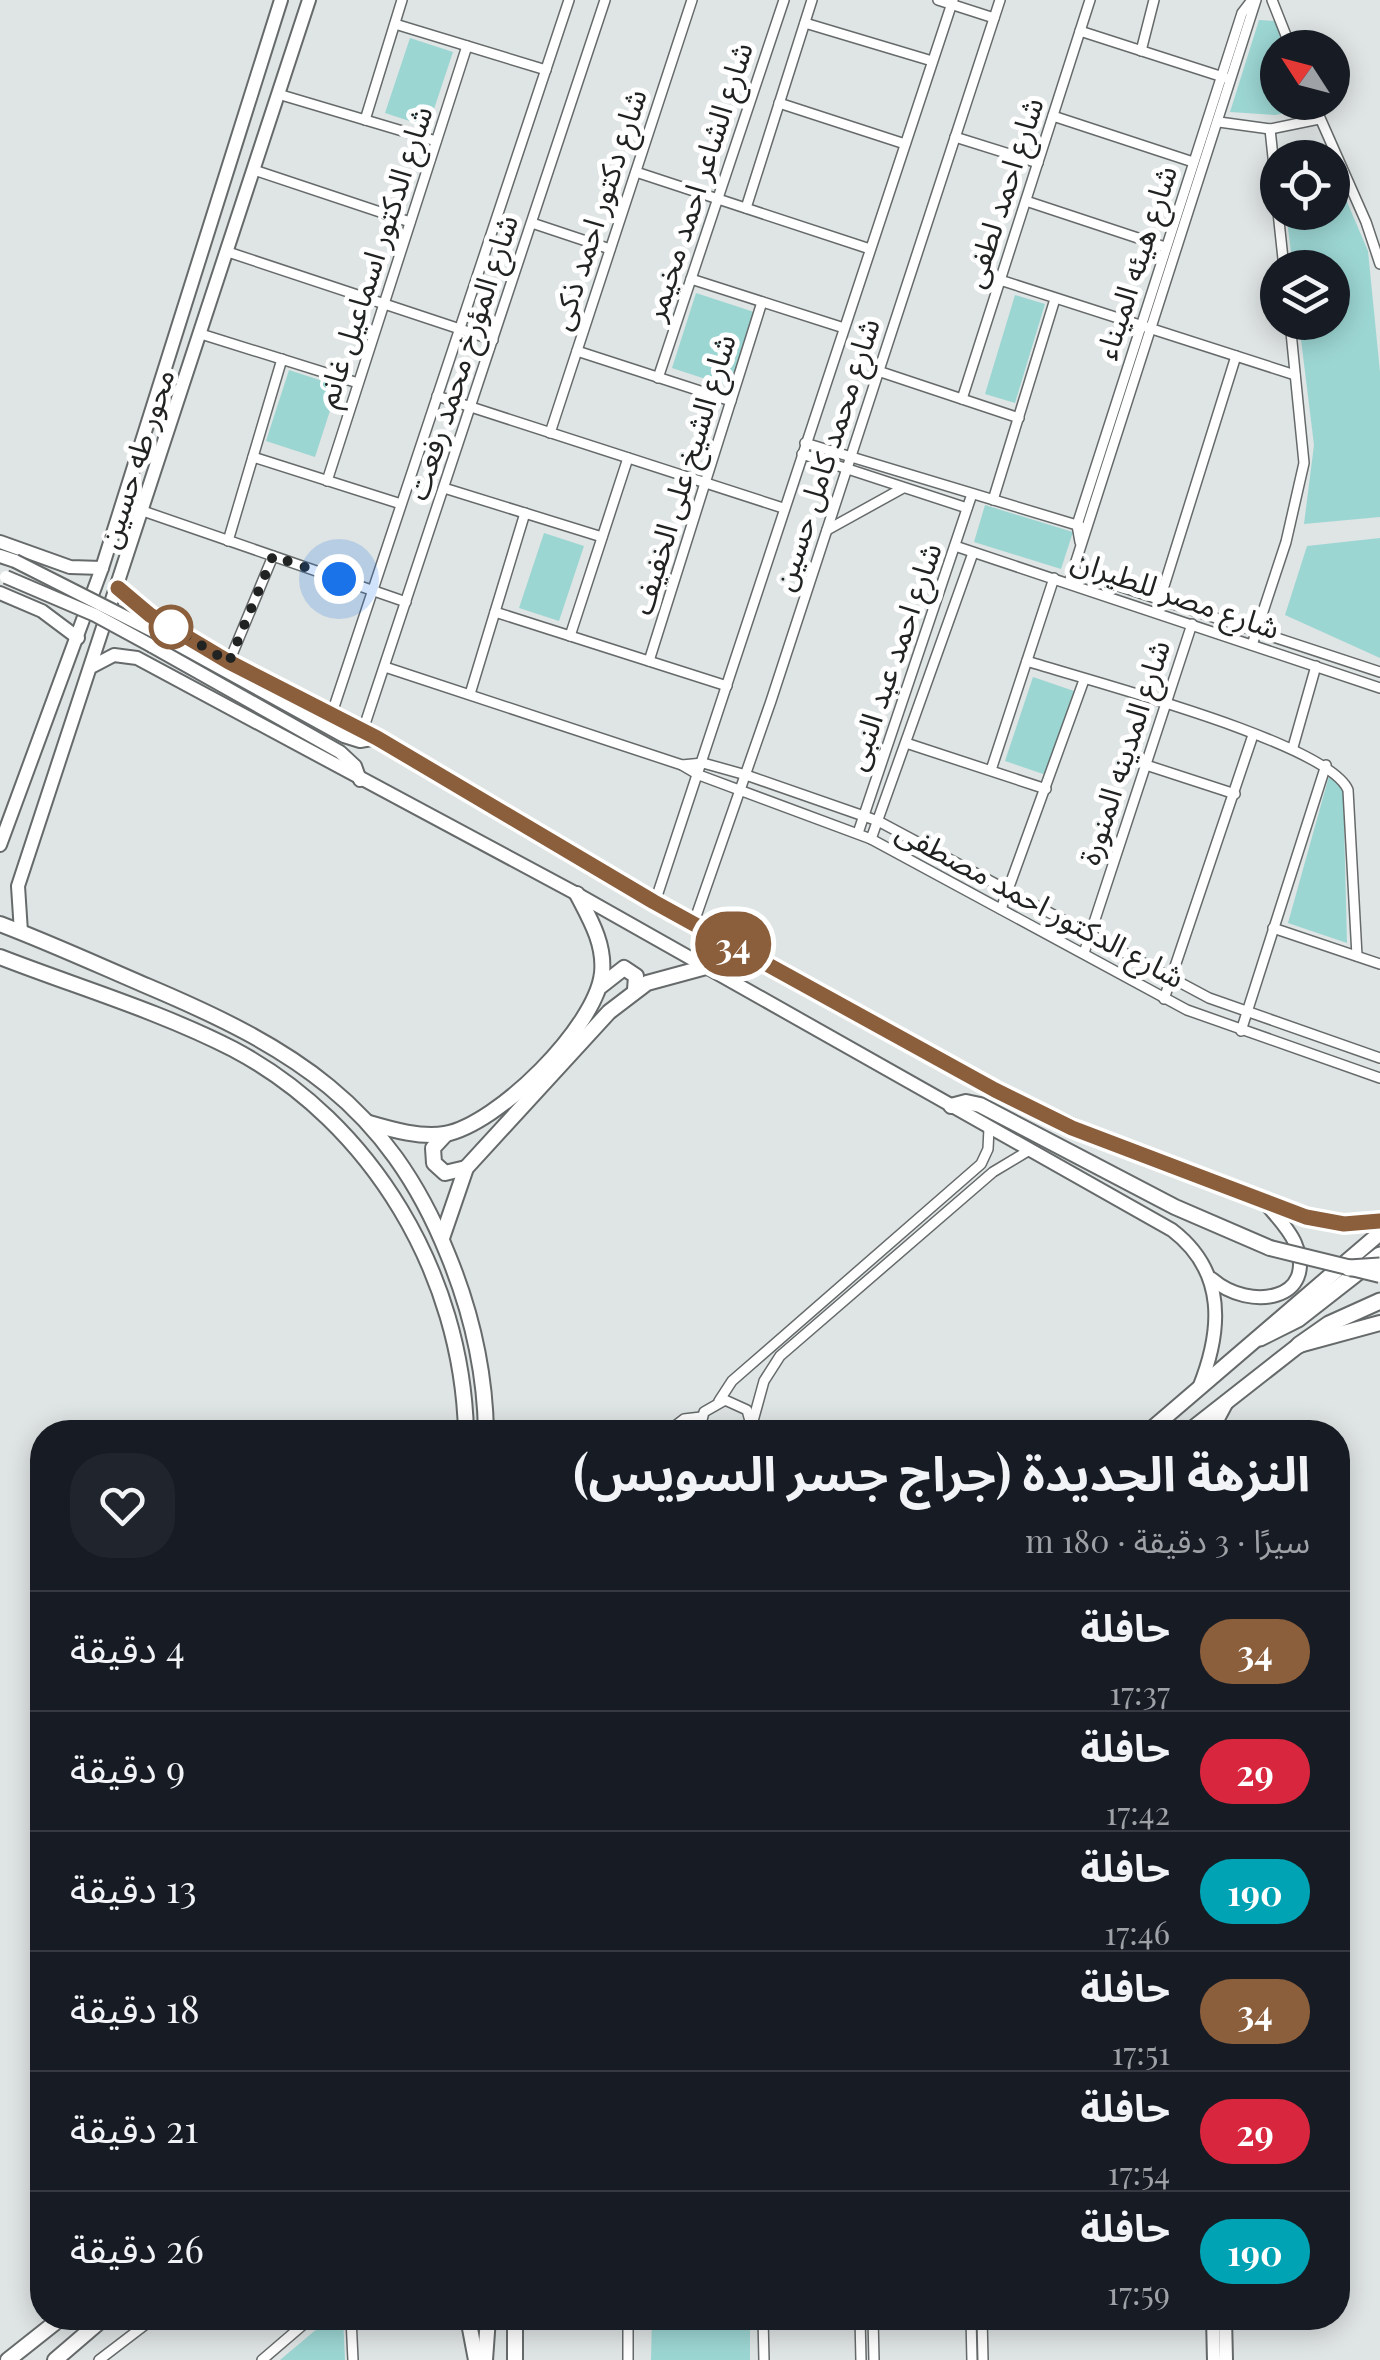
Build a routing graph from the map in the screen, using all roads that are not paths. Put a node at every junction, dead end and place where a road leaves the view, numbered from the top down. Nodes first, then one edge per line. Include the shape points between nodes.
1 (402, 0) edge
2 (569, 0) edge
3 (606, 0) edge
4 (692, 0) edge
5 (784, 0) edge
6 (812, 0) edge
7 (938, 0) edge
8 (1000, 0) edge
9 (1090, 0) edge
10 (1154, 0) edge
11 (1254, 0) edge
12 (1272, 0) edge
13 (952, 2) edge
14 (280, 3) edge
15 (307, 7) edge
16 (994, 18) junction
17 (804, 23) junction
18 (395, 24) junction
19 (1284, 30) edge
20 (1080, 31) junction
21 (466, 46) junction
22 (1141, 51) junction
23 (932, 61) junction
24 (546, 70) junction
25 (1221, 77) junction
26 (1234, 81) junction
27 (278, 94) junction
28 (780, 103) junction
29 (1053, 116) junction
30 (364, 120) junction
31 (1310, 120) edge
32 (1320, 120) edge
33 (1219, 122) junction
34 (1270, 129) junction
35 (955, 136) junction
36 (1271, 140) edge
37 (436, 141) junction
38 (905, 144) junction
39 (1193, 162) junction
40 (1038, 163) junction
41 (254, 170) junction
42 (636, 172) junction
43 (718, 199) junction
44 (1026, 201) junction
45 (746, 208) junction
46 (410, 222) junction
47 (532, 223) junction
48 (1165, 247) junction
49 (610, 249) junction
50 (870, 249) junction
51 (228, 252) junction
52 (1380, 264) edge
53 (691, 279) junction
54 (1000, 280) junction
55 (1055, 299) junction
56 (762, 302) junction
57 (384, 304) junction
58 (1140, 326) junction
59 (844, 328) junction
60 (459, 329) junction
61 (1153, 331) junction
62 (201, 334) junction
63 (493, 340) junction
64 (1292, 340) edge
65 (577, 352) junction
66 (1236, 356) junction
67 (282, 360) junction
68 (878, 371) junction
69 (1295, 375) junction
70 (658, 378) junction
71 (358, 383) junction
72 (437, 396) junction
73 (962, 399) junction
74 (731, 401) junction
75 (471, 406) junction
76 (1019, 418) junction
77 (550, 432) junction
78 (803, 448) junction
79 (253, 457) junction
80 (850, 457) junction
81 (628, 458) junction
82 (847, 468) junction
83 (327, 481) junction
84 (706, 483) junction
85 (444, 488) junction
86 (904, 488) junction
87 (972, 494) junction
88 (994, 500) junction
89 (400, 504) junction
90 (783, 508) junction
91 (968, 508) junction
92 (144, 512) junction
93 (525, 513) junction
94 (1077, 525) junction
95 (1090, 529) junction
96 (827, 530) junction
97 (602, 537) junction
98 (228, 541) junction
99 (0, 542) edge
100 (1080, 544) junction
101 (955, 546) junction
102 (974, 553) junction
103 (0, 556) edge
104 (273, 556) junction
105 (56, 563) junction
106 (102, 568) junction
107 (1073, 571) junction
108 (3, 576) edge
109 (1054, 578) junction
110 (1069, 583) junction
111 (118, 588) junction
112 (372, 590) junction
113 (0, 593) edge
114 (1160, 599) junction
115 (406, 602) junction
116 (42, 611) junction
117 (495, 612) junction
118 (150, 615) junction
119 (1192, 624) junction
120 (1256, 632) junction
121 (570, 636) junction
122 (78, 638) junction
123 (155, 640) junction
124 (1252, 645) junction
125 (131, 656) junction
126 (650, 661) junction
127 (229, 662) junction
128 (1026, 662) junction
129 (93, 666) junction
130 (1316, 666) junction
131 (384, 667) junction
132 (1380, 672) edge
133 (1084, 680) junction
134 (728, 686) junction
135 (1380, 688) edge
136 (470, 694) junction
137 (1165, 706) junction
138 (332, 713) junction
139 (363, 730) junction
140 (1254, 735) junction
141 (377, 738) junction
142 (906, 743) junction
143 (1293, 748) junction
144 (703, 763) junction
145 (682, 765) junction
146 (1146, 765) junction
147 (1326, 765) junction
148 (991, 770) junction
149 (746, 774) junction
150 (699, 775) junction
151 (360, 780) junction
152 (1046, 789) junction
153 (740, 790) junction
154 (1234, 794) junction
155 (864, 816) junction
156 (878, 822) junction
157 (858, 833) junction
158 (871, 839) junction
159 (0, 845) edge
160 (18, 886) junction
161 (4, 893) dead end
162 (1008, 893) junction
163 (577, 894) junction
164 (654, 902) junction
165 (1001, 910) junction
166 (694, 922) junction
167 (0, 924) edge
168 (1274, 928) junction
169 (21, 932) junction
170 (1090, 935) junction
171 (1084, 953) junction
172 (1357, 956) junction
173 (2, 961) edge
174 (1380, 964) edge
175 (706, 967) junction
176 (1172, 980) junction
177 (599, 988) junction
178 (634, 990) junction
179 (1164, 999) junction
180 (1247, 1012) junction
181 (1240, 1031) junction
182 (1380, 1058) edge
183 (1380, 1078) edge
184 (951, 1106) junction
185 (368, 1122) junction
186 (989, 1128) junction
187 (446, 1134) junction
188 (1028, 1151) junction
189 (987, 1154) junction
190 (1000, 1166) junction
191 (466, 1168) junction
192 (1262, 1200) junction
193 (1380, 1221) edge
194 (1380, 1233) edge
195 (442, 1238) junction
196 (1380, 1256) edge
197 (1349, 1268) joint
198 (1380, 1270) edge
199 (1210, 1278) junction
200 (1380, 1301) edge
201 (1320, 1302) junction
202 (1380, 1323) edge
203 (1260, 1338) junction
204 (1299, 1346) junction
205 (1198, 1389) junction
206 (1228, 1400) junction
207 (719, 1402) junction
208 (701, 1418) joint
209 (465, 1420) edge
210 (484, 1420) edge
211 (683, 1420) edge
212 (748, 1420) edge
213 (755, 1420) edge
214 (1162, 1420) edge
215 (1203, 1420) edge
216 (1217, 1420) edge
217 (46, 2330) edge
218 (90, 2330) edge
219 (139, 2330) edge
220 (297, 2330) edge
221 (352, 2330) edge
222 (470, 2330) edge
223 (487, 2330) edge
224 (513, 2330) edge
225 (628, 2330) edge
226 (763, 2330) edge
227 (860, 2330) edge
228 (873, 2330) edge
229 (971, 2330) edge
230 (982, 2330) edge
231 (1213, 2330) edge
232 (1225, 2330) edge
233 (8, 2360) edge
234 (54, 2360) edge
235 (100, 2360) edge
236 (262, 2360) edge
237 (353, 2360) edge
238 (476, 2360) edge
239 (485, 2360) edge
240 (515, 2360) edge
241 (628, 2360) edge
242 (764, 2360) edge
243 (861, 2360) edge
244 (874, 2360) edge
245 (972, 2360) edge
246 (983, 2360) edge
247 (1214, 2360) edge
248 (1226, 2360) edge

1 - 18 street
2 - 24 street, شارع المؤرخ محمد رفعت
3 - 47 street, شارع المؤرخ محمد رفعت
4 - 42 street, شارع دكتور احمد ذكى
5 - 43 street, شارع الشاعر احمد مخيمر
6 - 17 street, شارع الشاعر احمد مخيمر
7 - 13 street
8 - 16 street, شارع محمد كامل حسين
9 - 20 street, شارع احمد لطفى
10 - 22 street
11 - 25 street, شارع هيئه الميناء via 1244,8
11 - 26 street, شارع هيئه الميناء
12 - 19 street
13 - 16 street
13 - 23 street, شارع محمد كامل حسين
14 - 15 main road
14 - 106 main road, محور طه حسين
15 - 27 main road, محور طه حسين
16 - 35 street, شارع محمد كامل حسين
17 - 23 street
17 - 28 street, شارع الشاعر احمد مخيمر
18 - 21 street
18 - 30 street
20 - 22 street
20 - 29 street, شارع احمد لطفى
21 - 24 street
21 - 37 street, شارع الدكتور اسماعيل غانم
22 - 25 street
23 - 38 street, شارع محمد كامل حسين
24 - 60 street, شارع المؤرخ محمد رفعت
25 - 26 street
25 - 39 street, شارع هيئه الميناء
26 - 33 street, شارع هيئه الميناء
27 - 30 street
27 - 41 main road, محور طه حسين
28 - 38 street
28 - 45 street, شارع الشاعر احمد مخيمر
29 - 39 street
29 - 40 street, شارع احمد لطفى
30 - 37 street
31 - 34 street
32 - 52 street
33 - 34 street
33 - 61 street, شارع هيئه الميناء
34 - 36 street
35 - 40 street
35 - 68 street, شارع محمد كامل حسين
37 - 46 street, شارع الدكتور اسماعيل غانم
38 - 50 street, شارع محمد كامل حسين
39 - 48 street, شارع هيئه الميناء
40 - 44 street, شارع احمد لطفى
41 - 46 street
41 - 51 main road, محور طه حسين
42 - 43 street
42 - 49 street, شارع دكتور احمد ذكى
43 - 45 street
43 - 53 street, شارع الشاعر احمد مخيمر
44 - 48 street
44 - 54 street, شارع احمد لطفى
45 - 50 street
46 - 57 street, شارع الدكتور اسماعيل غانم
47 - 49 street
47 - 63 street, شارع المؤرخ محمد رفعت
48 - 58 street, شارع هيئه الميناء
49 - 65 street, شارع دكتور احمد ذكى
50 - 59 street, شارع محمد كامل حسين
51 - 57 street
51 - 62 main road, محور طه حسين
53 - 56 street
53 - 70 street, شارع الشاعر احمد مخيمر
54 - 55 street
54 - 73 street, شارع احمد لطفى
55 - 58 street
55 - 76 street
56 - 59 street
56 - 74 street, شارع الشيخ على الخفيف
57 - 60 street
57 - 71 street, شارع الدكتور اسماعيل غانم
58 - 61 street
58 - 94 street, شارع هيئه الميناء
59 - 78 street, شارع محمد كامل حسين
60 - 63 street
60 - 72 street, شارع المؤرخ محمد رفعت
61 - 66 street
61 - 95 street, شارع هيئه الميناء
62 - 67 street
62 - 92 main road, محور طه حسين
63 - 75 street, شارع المؤرخ محمد رفعت
64 - 69 street
65 - 70 street
65 - 77 street, شارع دكتور احمد ذكى
66 - 69 street
66 - 114 street
67 - 71 street
67 - 79 street
68 - 73 street
68 - 80 street, شارع محمد كامل حسين
69 - 120 street via 1304,463
70 - 74 street
71 - 83 street, شارع الدكتور اسماعيل غانم
72 - 75 street
72 - 89 street, شارع المؤرخ محمد رفعت
73 - 76 street
74 - 84 street, شارع الشيخ على الخفيف
75 - 77 street
75 - 85 street, شارع المؤرخ محمد رفعت
76 - 88 street
77 - 81 street
78 - 80 street
78 - 82 street
78 - 90 street, شارع محمد كامل حسين
79 - 83 street
79 - 98 street
80 - 82 street, شارع محمد كامل حسين
80 - 87 street
81 - 84 street
81 - 97 street
82 - 86 street
82 - 96 street, شارع محمد كامل حسين
83 - 89 street
84 - 90 street
84 - 126 street, شارع الشيخ على الخفيف
85 - 93 street
85 - 115 street, شارع المؤرخ محمد رفعت
86 - 91 street
86 - 96 street
87 - 88 street
87 - 91 street, شارع احمد عبد النبى
88 - 94 street
89 - 112 street, شارع المؤرخ محمد رفعت
90 - 134 street, شارع محمد كامل حسين
91 - 101 street, شارع احمد عبد النبى
92 - 98 street
92 - 111 main road, محور طه حسين
93 - 97 street
93 - 117 street
94 - 95 street
94 - 100 street, شارع هيئه الميناء
95 - 100 street, شارع هيئه الميناء
96 - 149 street, شارع محمد كامل حسين
97 - 121 street
98 - 104 street
99 - 105 main road
100 - 107 street, شارع هيئه الميناء
101 - 102 street, شارع مصر للطيران
101 - 155 street, شارع احمد عبد النبى
102 - 109 street, شارع مصر للطيران
102 - 142 street, شارع احمد عبد النبى
103 - 123 main road, bridge
104 - 112 street
104 - 127 street
105 - 106 main road
105 - 116 main road via 62,596
106 - 122 main road, محور طه حسين
107 - 110 street, شارع هيئه الميناء
107 - 114 street, شارع مصر للطيران
108 - 123 main road, bridge
109 - 110 street, شارع مصر للطيران
109 - 128 street
110 - 119 street, شارع مصر للطيران
111 - 118 main road
111 - 129 main road, محور طه حسين
112 - 115 street
112 - 138 street, شارع المؤرخ محمد رفعت
113 - 116 main road
114 - 120 street, شارع مصر للطيران
115 - 131 street, شارع المؤرخ محمد رفعت
116 - 122 main road
117 - 121 street
117 - 136 street
118 - 125 main road via 132,632
118 - 127 main road
119 - 124 street, شارع مصر للطيران
119 - 137 street, شارع المدينه المنورة
120 - 124 street
120 - 132 street, شارع مصر للطيران
121 - 126 street
122 - 159 main road, محور طه حسين
123 - 141 main road via 344,736
123 - 151 main road via 340,752
124 - 130 street, شارع مصر للطيران
125 - 129 main road via 108,656
125 - 151 main road
126 - 134 street
127 - 138 main road
128 - 133 street
128 - 148 street
129 - 160 main road, محور طه حسين
130 - 135 street, شارع مصر للطيران
130 - 143 street
131 - 136 street, شارع الدكتور احمد مصطفى
131 - 139 street, شارع المؤرخ محمد رفعت
133 - 137 street
133 - 152 street
134 - 144 street, شارع محمد كامل حسين
136 - 145 street, شارع الدكتور احمد مصطفى
137 - 140 street
137 - 146 street, شارع المدينه المنورة
138 - 139 main road
139 - 141 main road
140 - 143 street
140 - 154 street
141 - 164 main road
142 - 148 street
142 - 156 street, شارع احمد عبد النبى
143 - 147 street
144 - 145 street, شارع الدكتور احمد مصطفى
144 - 149 street, شارع الدكتور احمد مصطفى
144 - 150 street, شارع محمد كامل حسين
145 - 150 street, شارع الدكتور احمد مصطفى
146 - 154 street
146 - 170 street, شارع المدينه المنورة
147 - 168 street
147 - 172 street via 1348,790
148 - 152 street
149 - 153 street, شارع محمد كامل حسين
149 - 155 street, شارع الدكتور احمد مصطفى
150 - 153 street, شارع الدكتور احمد مصطفى
150 - 164 street, شارع محمد كامل حسين
151 - 163 main road
152 - 162 street
153 - 157 street, شارع الدكتور احمد مصطفى
153 - 166 street, شارع محمد كامل حسين
154 - 176 street
155 - 156 street, شارع الدكتور احمد مصطفى
155 - 157 street, شارع احمد عبد النبى
156 - 158 street, شارع احمد عبد النبى
156 - 162 street, شارع الدكتور احمد مصطفى
157 - 158 street, شارع الدكتور احمد مصطفى
158 - 165 street, شارع الدكتور احمد مصطفى
160 - 161 main road
160 - 169 main road, محور طه حسين
162 - 165 street
162 - 170 street, شارع الدكتور احمد مصطفى
163 - 175 main road
163 - 177 main road via 599,940
164 - 166 main road
165 - 171 street, شارع الدكتور احمد مصطفى
166 - 192 main road via 1044,1114
167 - 169 main road
168 - 172 street
168 - 180 street
169 - 185 main road via 259,1036
170 - 171 street, شارع المدينه المنورة
170 - 176 street, شارع الدكتور احمد مصطفى
171 - 179 street, شارع الدكتور احمد مصطفى
172 - 174 street
173 - 209 main road via 223,1044 285,1082 340,1130 387,1187 429,1264 455,1340
175 - 178 main road
175 - 184 main road
176 - 179 street
176 - 180 street, شارع الدكتور احمد مصطفى
177 - 178 main road via 624,968 636,976
177 - 187 main road via 533,1077 484,1116
178 - 191 main road
179 - 181 street, شارع الدكتور احمد مصطفى
180 - 181 street
180 - 182 street, شارع الدكتور احمد مصطفى
181 - 183 street, شارع الدكتور احمد مصطفى
184 - 186 main road
184 - 197 main road, bridge via 980,1105 1175,1207 1270,1248
185 - 187 main road
185 - 195 main road via 404,1169
186 - 188 main road
186 - 189 street
187 - 191 main road via 432,1148 434,1163 452,1174
188 - 190 street
188 - 199 main road via 1172,1230 1196,1252
189 - 190 street
189 - 207 street via 732,1381
190 - 213 street via 780,1356 764,1381
191 - 195 main road
192 - 193 main road via 1318,1220
192 - 199 main road via 1296,1245 1292,1281 1277,1296 1253,1300
194 - 203 main road
195 - 210 main road via 470,1319
196 - 201 highway
197 - 198 highway, bridge
198 - 201 highway
199 - 205 main road via 1217,1334
200 - 204 highway
201 - 203 highway
202 - 204 main road
203 - 205 main road
204 - 206 main road
205 - 214 main road
206 - 215 main road
206 - 216 main road
207 - 208 street
207 - 212 street via 737,1403
208 - 211 street
217 - 233 main road
218 - 234 main road
219 - 235 street
220 - 236 street
221 - 237 street
222 - 238 main road
223 - 239 main road
224 - 240 main road
225 - 241 street
226 - 242 street
227 - 243 street
228 - 244 street
229 - 245 street
230 - 246 street
231 - 247 main road
232 - 248 main road

